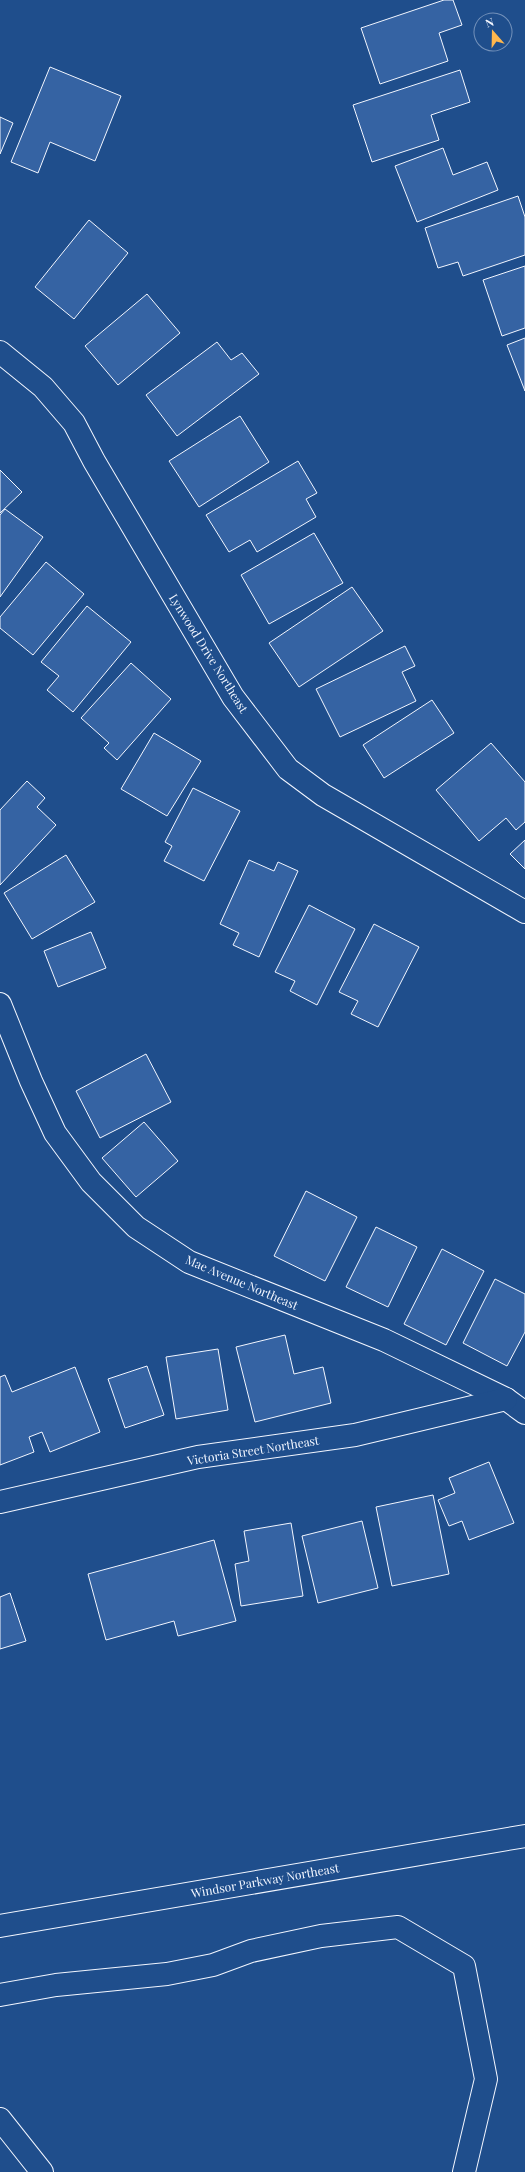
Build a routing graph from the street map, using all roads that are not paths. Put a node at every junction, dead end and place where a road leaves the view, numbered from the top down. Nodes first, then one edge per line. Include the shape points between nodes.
1 (0, 352) edge
2 (525, 912) edge
3 (0, 1004) edge
4 (506, 1400) junction
5 (525, 1413) edge
6 (0, 1502) edge
7 (525, 1836) edge
8 (2, 1924) edge
9 (0, 1994) edge
10 (0, 2119) edge
11 (42, 2172) edge
12 (464, 2172) edge

1 - 2 street, Lynwood Drive Northeast via 43,387 74,422 94,461 233,697 288,769 323,795
3 - 4 street, Mae Avenue Northeast via 55,1133 91,1182 136,1227 189,1262 384,1340
4 - 5 street, Mae Avenue Northeast
4 - 6 street, Victoria Street Northeast via 356,1435 198,1457
7 - 8 street, Windsor Parkway Northeast
9 - 12 street via 56,1985 167,1974 213,1965 251,1951 321,1936 398,1927 464,1966 486,2078
10 - 11 street

